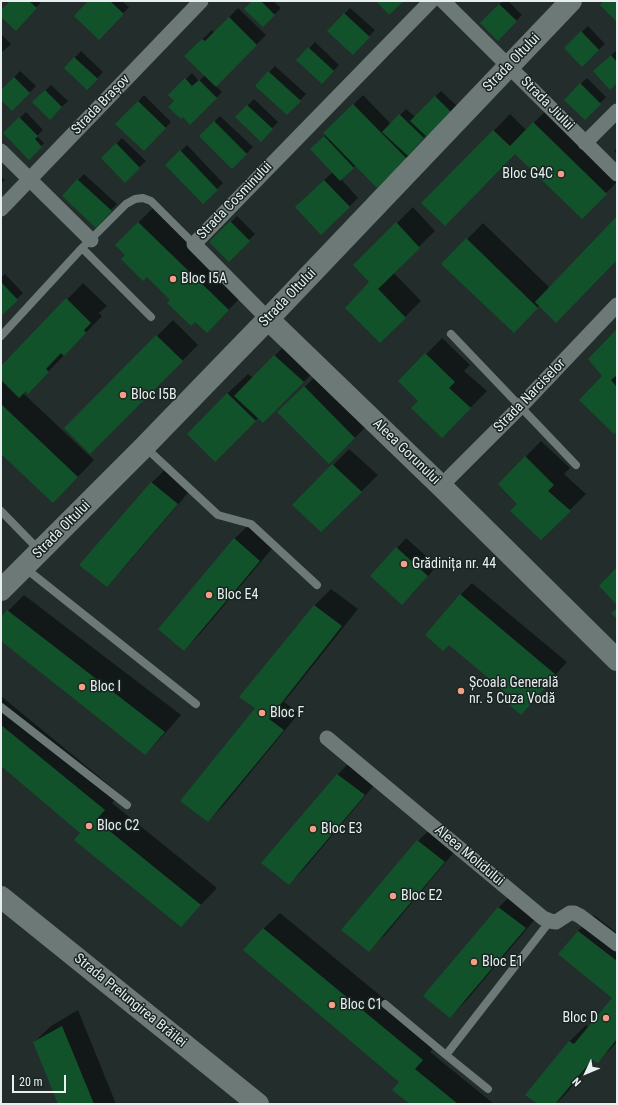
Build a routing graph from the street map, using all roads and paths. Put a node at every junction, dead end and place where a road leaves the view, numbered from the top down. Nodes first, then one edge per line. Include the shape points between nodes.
1 (201, 1) edge
2 (431, 1) edge
3 (443, 1) edge
4 (571, 1) edge
5 (509, 66) junction
6 (617, 112) edge
7 (585, 143) junction
8 (1, 151) edge
9 (617, 174) edge
10 (30, 180) junction
11 (1, 209) edge
12 (87, 244) junction
13 (194, 244) junction
14 (617, 305) edge
15 (151, 317) dead end
16 (268, 319) junction
17 (451, 334) dead end
18 (1, 336) edge
19 (520, 407) junction
20 (144, 447) junction
21 (576, 465) dead end
22 (441, 486) junction
23 (1, 511) edge
24 (40, 552) junction
25 (24, 568) junction
26 (317, 585) dead end
27 (1, 590) edge
28 (617, 660) edge
29 (196, 704) dead end
30 (1, 706) edge
31 (327, 738) dead end
32 (127, 805) dead end
33 (1, 898) edge
34 (550, 921) junction
35 (617, 944) edge
36 (385, 1004) dead end
37 (446, 1054) junction
38 (488, 1089) dead end
39 (258, 1104) edge

1 - 10 street, Strada Brașov
2 - 13 street, Strada Cosminului
3 - 5 street, Strada Jiului
4 - 5 street, Strada Oltului
5 - 7 street, Strada Jiului
5 - 16 street, Strada Oltului
6 - 7 street
7 - 9 street, Strada Jiului
8 - 10 street
10 - 11 street, Strada Brașov
10 - 12 street
12 - 13 lane, Strada Cosminului via 126,204 143,198 151,201
12 - 15 lane
12 - 18 lane, Strada Cosminului
13 - 16 street, Aleea Gorunului
14 - 19 street, Strada Narciselor
16 - 20 street, Strada Oltului
16 - 22 street, Aleea Gorunului
17 - 19 lane
19 - 21 lane
19 - 22 street, Strada Narciselor
20 - 24 street, Strada Oltului
20 - 26 lane via 218,516 251,524
22 - 28 street, Aleea Gorunului
23 - 24 lane
24 - 25 street, Strada Oltului
25 - 27 street, Strada Oltului
25 - 29 lane
30 - 32 lane
31 - 34 street, Aleea Molidului via 543,918
33 - 39 street, Strada Prelungirea Brăilei
34 - 35 street via 556,922 574,913
34 - 37 lane
36 - 37 lane
37 - 38 lane

